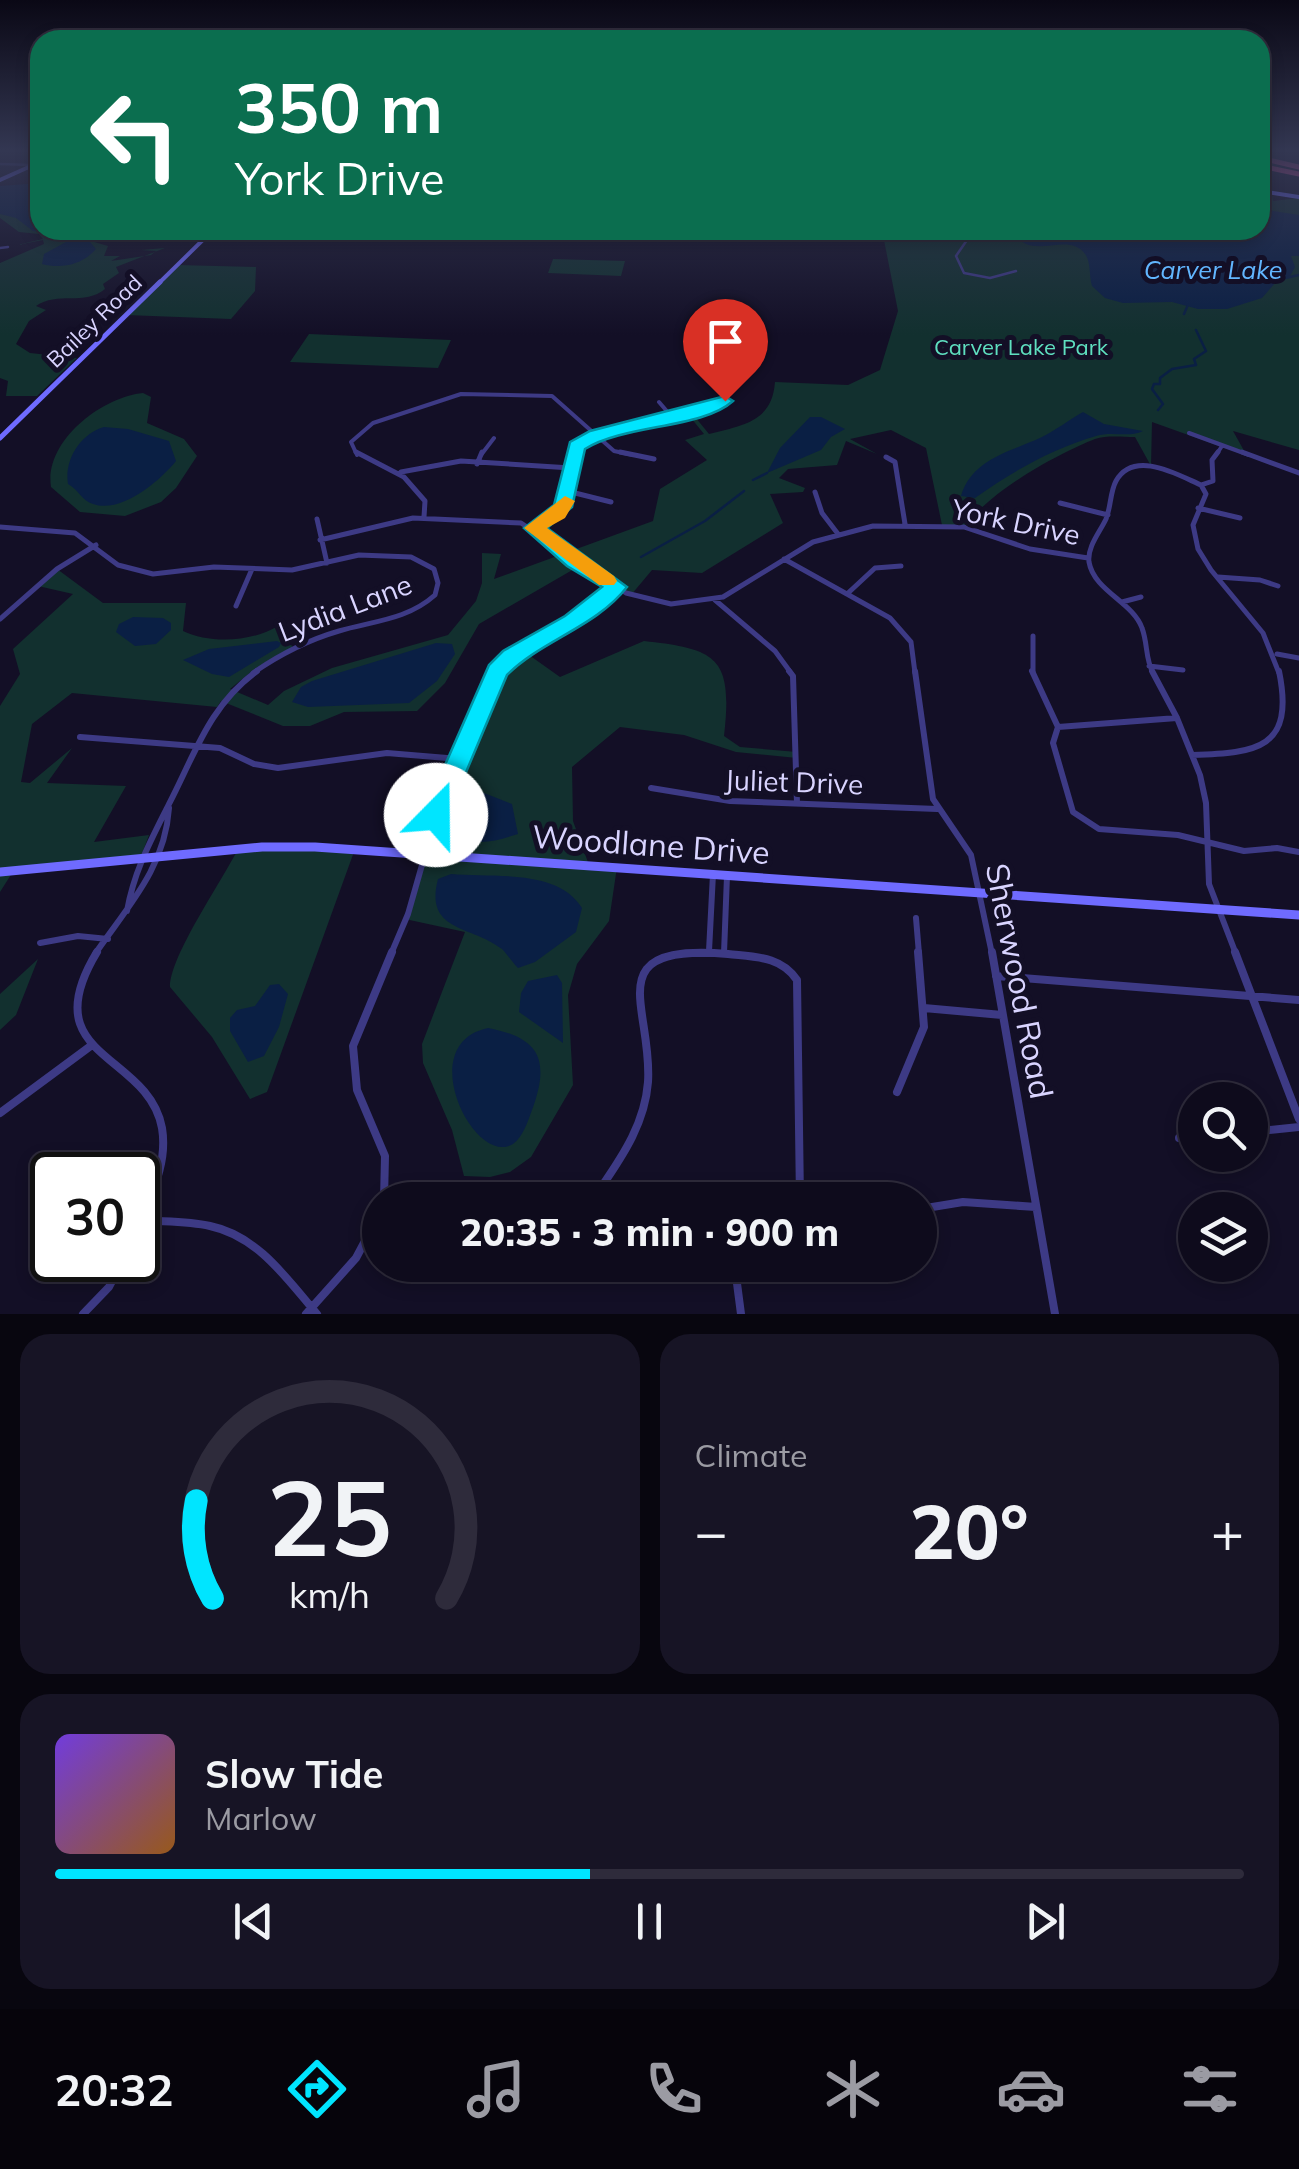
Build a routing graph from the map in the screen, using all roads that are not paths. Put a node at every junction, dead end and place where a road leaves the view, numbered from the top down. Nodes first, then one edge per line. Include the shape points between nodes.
1 (203, 240) edge
2 (967, 240) edge
3 (8, 247) dead end
4 (0, 248) edge
5 (1016, 271) dead end
6 (728, 385) dead end
7 (448, 391) dead end
8 (453, 396) junction
9 (659, 402) dead end
10 (672, 416) junction
11 (1189, 433) dead end
12 (596, 434) junction
13 (0, 438) edge
14 (494, 438) dead end
15 (1222, 446) junction
16 (886, 457) dead end
17 (654, 458) dead end
18 (477, 464) junction
19 (571, 468) junction
20 (400, 472) junction
21 (1299, 473) edge
22 (1201, 485) junction
23 (567, 491) junction
24 (815, 492) dead end
25 (611, 502) dead end
26 (1060, 503) dead end
27 (1198, 508) junction
28 (1108, 516) junction
29 (317, 518) dead end
30 (424, 518) junction
31 (1240, 518) dead end
32 (904, 524) junction
33 (0, 527) edge
34 (534, 528) junction
35 (838, 534) junction
36 (320, 540) junction
37 (96, 545) junction
38 (1088, 558) junction
39 (784, 559) junction
40 (327, 562) junction
41 (901, 566) dead end
42 (252, 569) junction
43 (1218, 577) junction
44 (1278, 586) dead end
45 (616, 587) junction
46 (847, 594) junction
47 (1141, 597) dead end
48 (714, 600) junction
49 (1122, 602) junction
50 (236, 606) dead end
51 (0, 619) edge
52 (1032, 636) dead end
53 (1277, 654) junction
54 (1299, 658) edge
55 (1149, 666) junction
56 (1183, 670) dead end
57 (1293, 692) dead end
58 (1177, 718) junction
59 (1058, 727) junction
60 (1283, 735) dead end
61 (80, 736) dead end
62 (194, 746) junction
63 (1192, 755) junction
64 (459, 759) junction
65 (650, 788) dead end
66 (797, 803) junction
67 (168, 805) junction
68 (937, 809) junction
69 (1206, 843) junction
70 (1299, 852) edge
71 (424, 854) junction
72 (160, 856) junction
73 (140, 858) junction
74 (0, 872) edge
75 (712, 874) junction
76 (726, 875) junction
77 (982, 894) junction
78 (1218, 910) junction
79 (127, 911) junction
80 (1299, 915) edge
81 (916, 918) dead end
82 (108, 940) junction
83 (40, 943) dead end
84 (709, 952) junction
85 (724, 953) junction
86 (996, 976) junction
87 (1251, 996) junction
88 (1299, 1000) edge
89 (924, 1008) junction
90 (1002, 1015) junction
91 (92, 1045) junction
92 (897, 1092) dead end
93 (0, 1112) edge
94 (1299, 1123) edge
95 (1268, 1129) edge
96 (160, 1170) edge
97 (384, 1182) edge
98 (605, 1182) edge
99 (800, 1182) edge
100 (937, 1206) edge
101 (1036, 1207) junction
102 (160, 1224) edge
103 (362, 1246) edge
104 (112, 1282) edge
105 (737, 1282) edge
106 (311, 1312) edge
107 (83, 1314) edge
108 (741, 1314) edge
109 (1055, 1314) edge

1 - 13 street, Bailey Road
2 - 5 street via 956,256 964,272 990,278
3 - 4 street
6 - 10 street via 722,403
7 - 8 street
8 - 12 street via 552,396
8 - 20 street via 378,421 353,439 358,456
9 - 10 street
10 - 12 street
11 - 15 street
12 - 17 street via 621,454
12 - 19 street via 576,446
14 - 18 street
15 - 21 street
15 - 22 street via 1212,460 1213,482
16 - 32 street via 895,462
18 - 19 street
18 - 20 street via 430,462
19 - 23 street
20 - 30 street via 423,496
22 - 27 street via 1206,494
22 - 28 street via 1170,470 1135,466 1115,482
23 - 25 street
23 - 34 street via 558,514
24 - 35 street
26 - 28 street
27 - 31 street
27 - 43 street via 1194,538
28 - 38 street
29 - 36 street
30 - 34 street
30 - 36 street
32 - 35 street, York Drive
32 - 38 street, York Drive via 964,528
33 - 37 street, Lydia Lane via 68,532
34 - 45 street, York Drive
35 - 39 street, York Drive
36 - 40 street
37 - 42 street, Lydia Lane via 117,564 140,572
37 - 51 street
38 - 49 street via 1094,576
39 - 46 street, Sherwood Road
39 - 48 street, York Drive
40 - 42 street, Lydia Lane
40 - 62 street, Lydia Lane via 362,554 412,557 433,568 438,586 418,610 323,636 254,670 224,696
41 - 46 street via 874,568
42 - 50 street
43 - 44 street
43 - 53 street
45 - 48 street, York Drive via 659,603
45 - 64 street via 501,666
46 - 68 street, Sherwood Road via 896,620 911,642
47 - 49 street
48 - 66 street via 793,676
49 - 55 street via 1142,626
52 - 59 street via 1028,648 1039,689
53 - 54 street
53 - 57 street
55 - 56 street
55 - 58 street
58 - 59 street
58 - 63 street
59 - 69 street via 1053,743 1069,804 1082,821
60 - 63 street via 1255,750
61 - 62 street
62 - 64 street via 278,768 387,752
62 - 67 street, Lydia Lane
63 - 69 street via 1205,796
64 - 71 street
65 - 66 street, Juliet Drive
66 - 68 street, Juliet Drive
67 - 72 street, Lydia Lane via 170,826
67 - 73 street, Lydia Lane
68 - 77 street, Sherwood Road via 971,855
69 - 70 street
69 - 78 street
71 - 72 street, Woodlane Drive via 287,846
71 - 75 street, Woodlane Drive
71 - 97 street via 408,914 353,1046 356,1090 384,1156
72 - 73 street, Woodlane Drive
72 - 79 street, Lydia Lane
73 - 74 street, Woodlane Drive
73 - 79 street, Lydia Lane
75 - 76 street, Woodlane Drive
75 - 84 street
76 - 77 street, Woodlane Drive
76 - 85 street
77 - 78 street, Woodlane Drive
77 - 86 street, Sherwood Road
78 - 80 street, Woodlane Drive
78 - 87 street
79 - 82 street, Lydia Lane
81 - 89 street
82 - 83 street via 78,936
82 - 91 street, Lydia Lane via 86,972 77,1001
84 - 85 street
84 - 98 street via 664,957 640,982 646,1098 634,1138
85 - 99 street via 777,960 796,980
86 - 87 street
86 - 90 street, Sherwood Road
87 - 88 street
87 - 94 street
89 - 90 street
89 - 92 street via 923,1032
90 - 101 street, Sherwood Road
91 - 93 street
91 - 96 street via 147,1094 161,1118
94 - 95 street
100 - 101 street
101 - 109 street, Sherwood Road
102 - 106 street via 238,1234 266,1256
103 - 106 street
104 - 107 street
105 - 108 street

